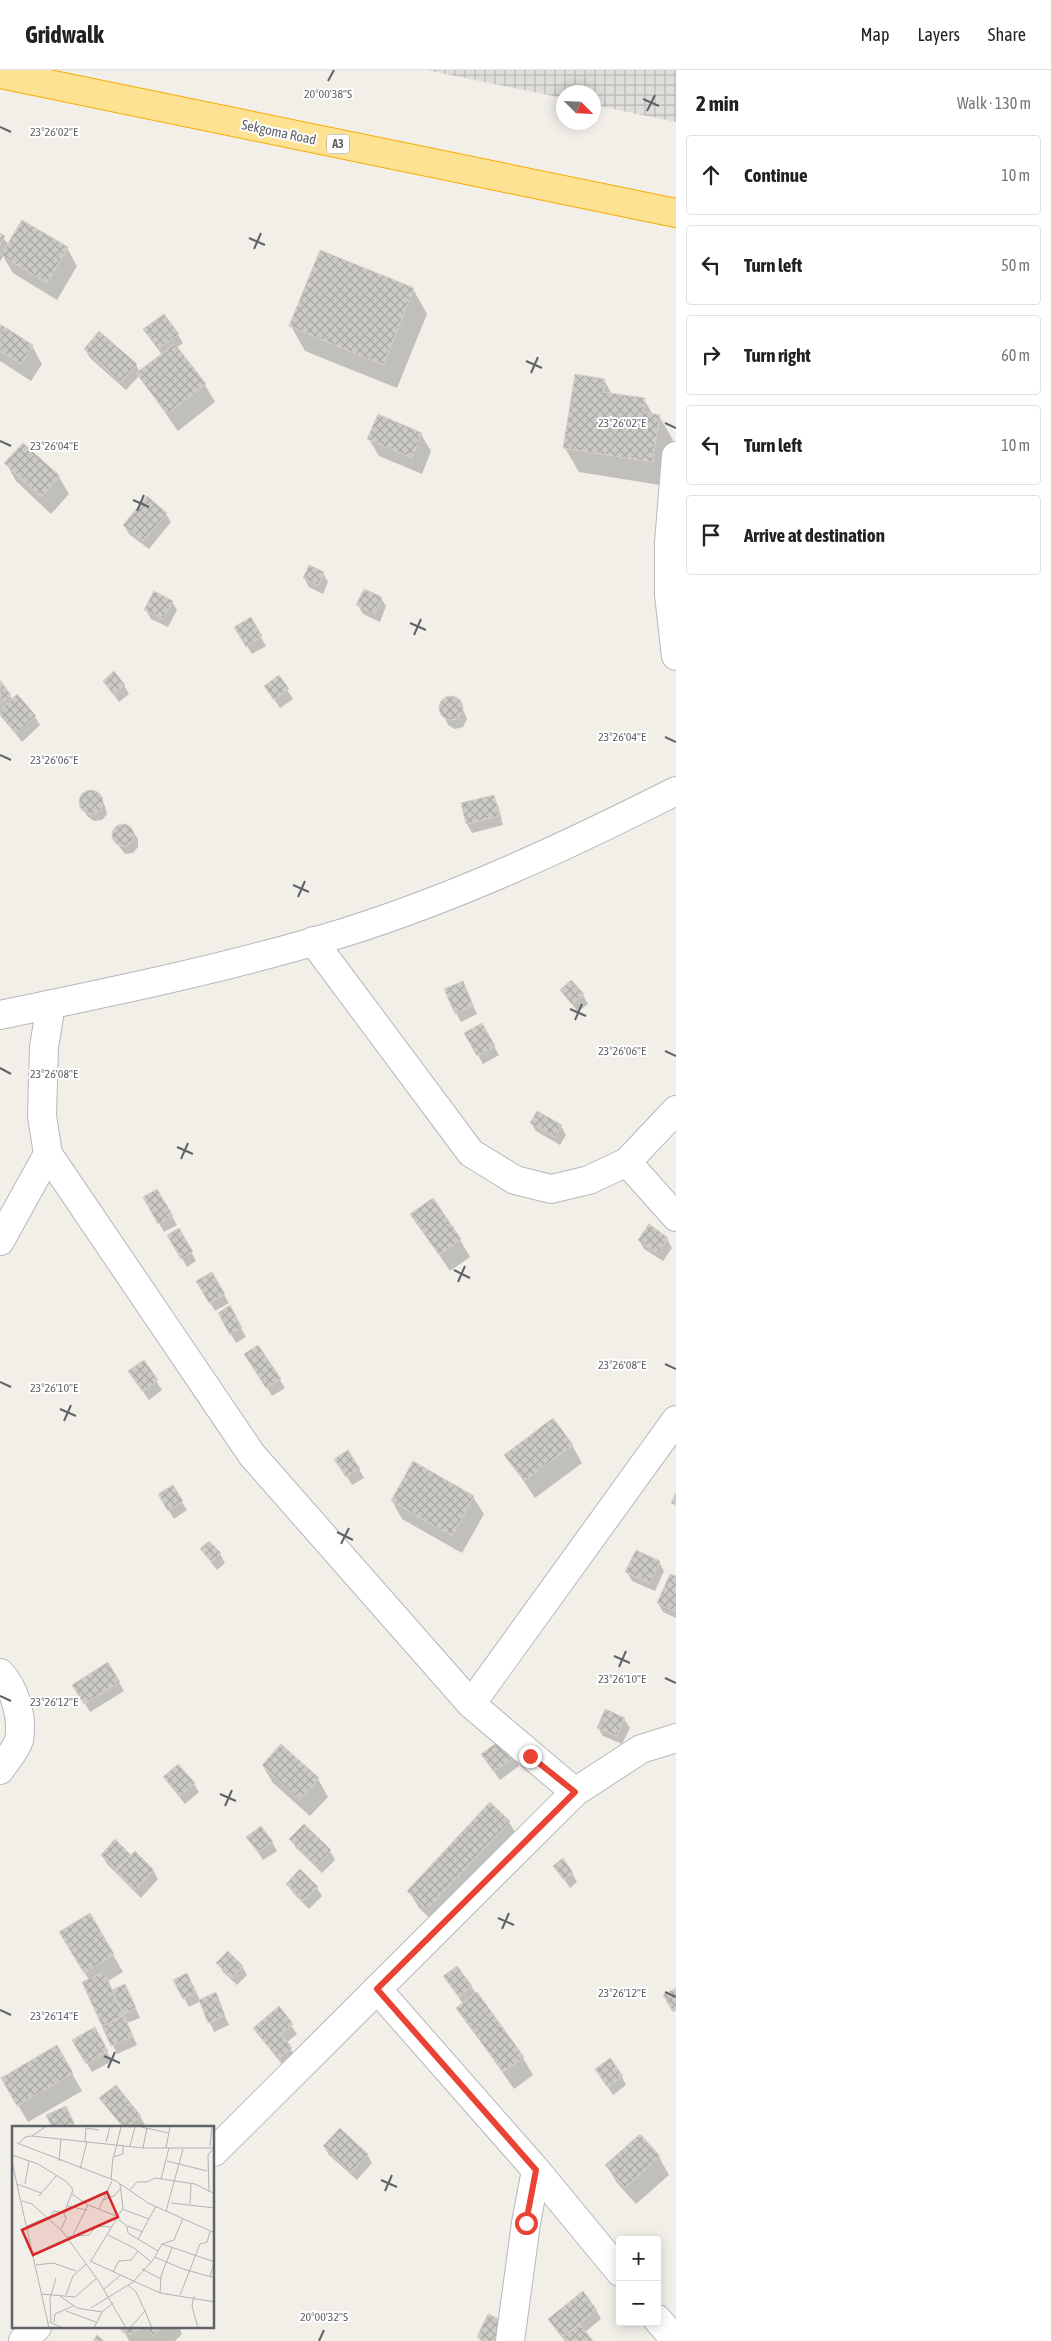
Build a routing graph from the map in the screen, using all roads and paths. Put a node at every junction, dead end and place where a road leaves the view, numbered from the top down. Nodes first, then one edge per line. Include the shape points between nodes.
1 (0, 74) edge
2 (676, 213) edge
3 (676, 456) edge
4 (676, 656) edge
5 (674, 796) edge
6 (313, 941) junction
7 (51, 1004) junction
8 (0, 1015) edge
9 (676, 1110) edge
10 (48, 1154) junction
11 (627, 1162) junction
12 (676, 1217) edge
13 (0, 1241) edge
14 (676, 1420) edge
15 (0, 1673) edge
16 (471, 1704) junction
17 (676, 1738) edge
18 (0, 1770) edge
19 (575, 1792) junction
20 (377, 1989) junction
21 (215, 2151) edge
22 (536, 2170) junction
23 (616, 2267) edge
24 (661, 2324) edge
25 (36, 2328) edge
26 (23, 2341) edge
27 (510, 2341) edge
28 (676, 2341) edge

1 - 2 highway, Sekgoma Road / A3
3 - 4 street via 668,569
5 - 6 street via 503,874 347,932
6 - 7 street via 220,967
6 - 11 street via 471,1152 515,1180 551,1189 589,1180
7 - 8 street
7 - 10 street via 44,1047 42,1116
9 - 11 street
10 - 13 street
10 - 16 street via 252,1455
11 - 12 street
14 - 16 street
15 - 18 street via 8,1681 19,1713 19,1741
16 - 19 street
17 - 19 street via 642,1749
19 - 20 street
20 - 21 street
20 - 22 street
22 - 23 street
22 - 27 street
24 - 28 street
25 - 26 street

